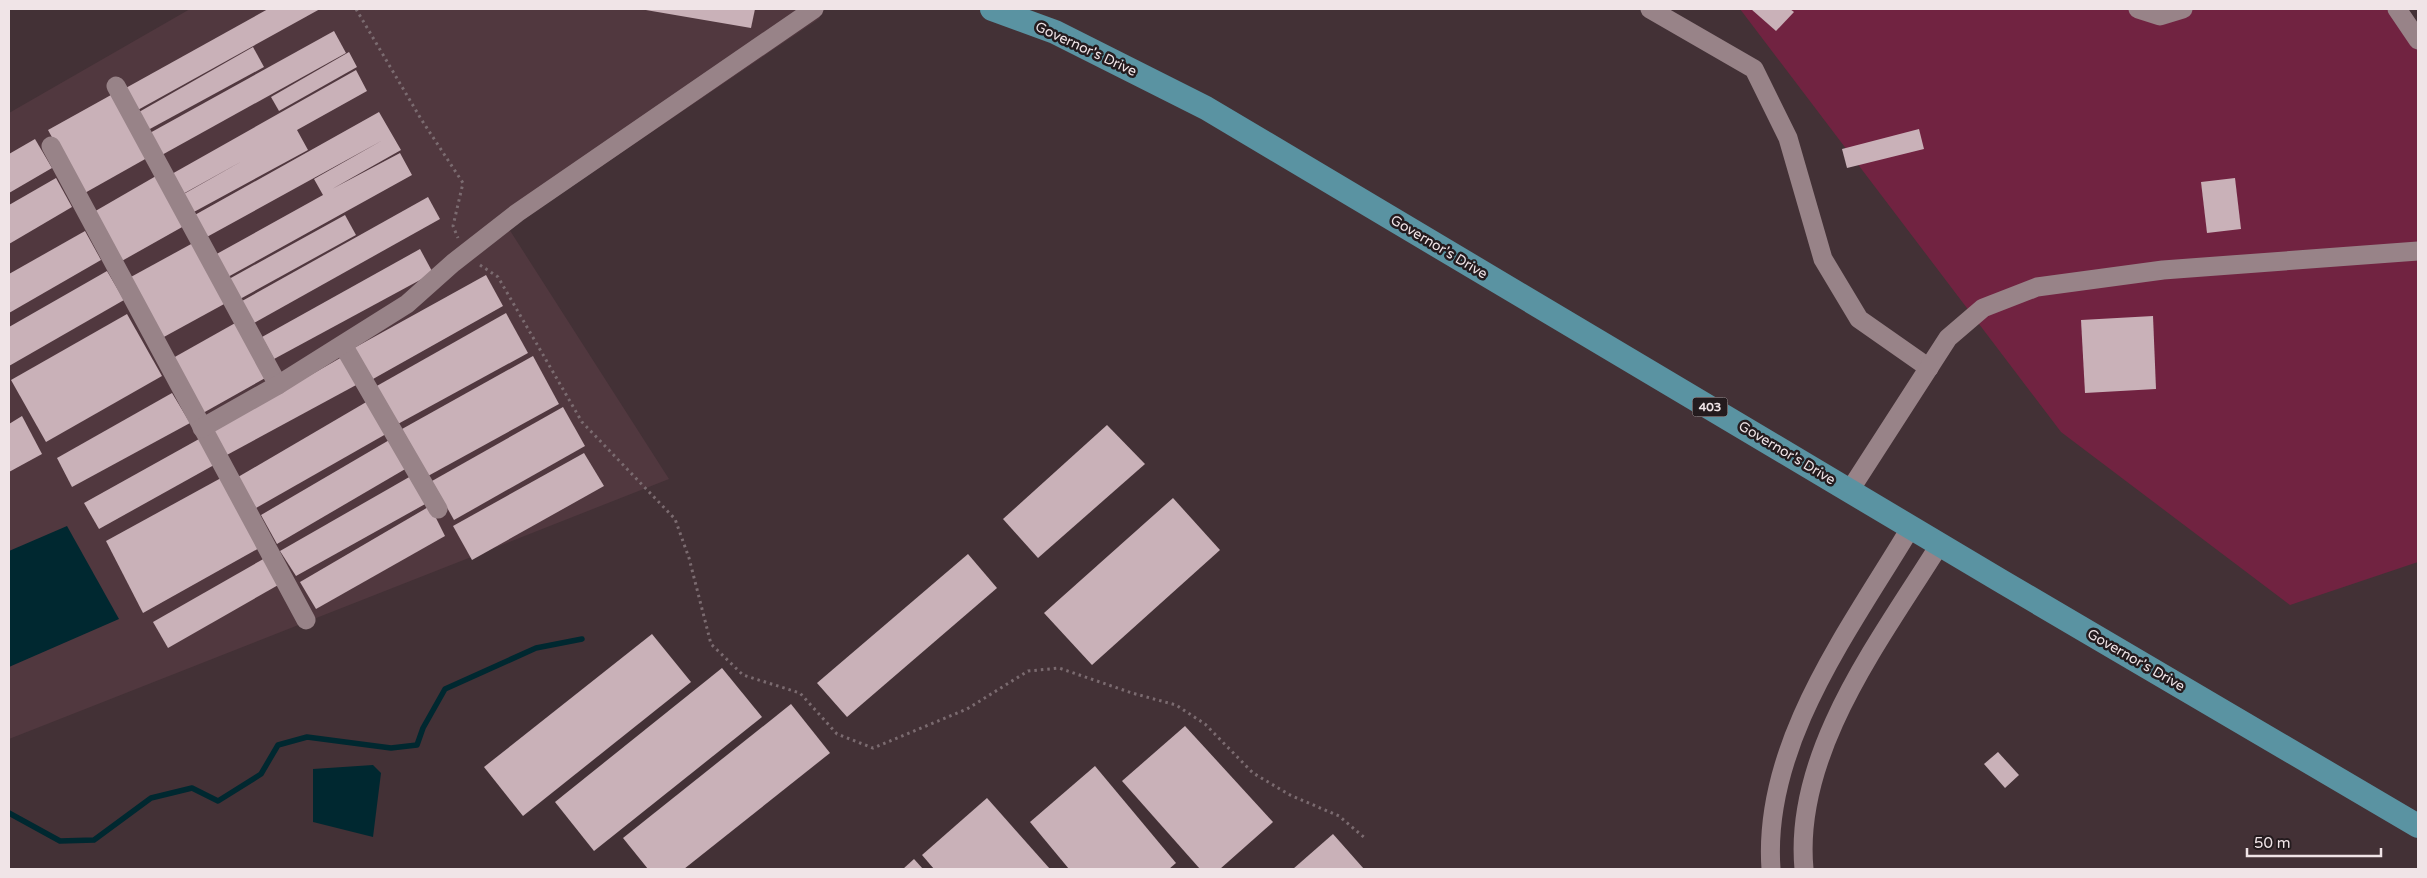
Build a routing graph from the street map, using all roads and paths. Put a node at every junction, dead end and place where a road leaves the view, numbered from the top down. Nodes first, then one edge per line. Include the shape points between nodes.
1 (356, 9) edge
2 (814, 9) edge
3 (992, 9) edge
4 (1650, 9) edge
5 (2138, 9) edge
6 (2182, 9) edge
7 (2397, 9) edge
8 (2418, 40) edge
9 (116, 86) dead end
10 (51, 146) dead end
11 (2418, 251) edge
12 (464, 254) junction
13 (343, 345) junction
14 (1928, 368) junction
15 (278, 385) junction
16 (202, 428) junction
17 (1850, 490) junction
18 (438, 509) dead end
19 (1911, 527) junction
20 (1940, 544) junction
21 (306, 620) dead end
22 (2418, 826) edge
23 (1366, 839) dead end
24 (1771, 869) edge
25 (1804, 869) edge

1 - 12 path via 463,183 453,226
2 - 12 street via 517,213
3 - 17 main road, Governor's Drive / 403 via 1055,32 1206,108
4 - 14 street via 1754,70 1788,138 1822,259 1860,319
5 - 6 street via 2160,16
7 - 8 street
9 - 15 street
10 - 16 street
11 - 14 street via 2163,270 2037,287 1983,308 1948,338
12 - 13 street via 407,304
12 - 23 path via 498,277 582,422 675,519 690,558 711,644 743,674 800,693 837,734 873,748 967,709 1028,671 1059,668 1176,705 1204,724 1253,773 1290,796 1339,816
13 - 15 street
13 - 18 street
14 - 17 street
15 - 16 street
16 - 21 street
17 - 19 main road, Governor's Drive / 403
19 - 20 main road, Governor's Drive / 403
19 - 24 street via 1834,654 1798,727 1777,790 1771,829
20 - 22 main road, Governor's Drive / 403
20 - 25 street via 1855,682 1824,746 1805,816

